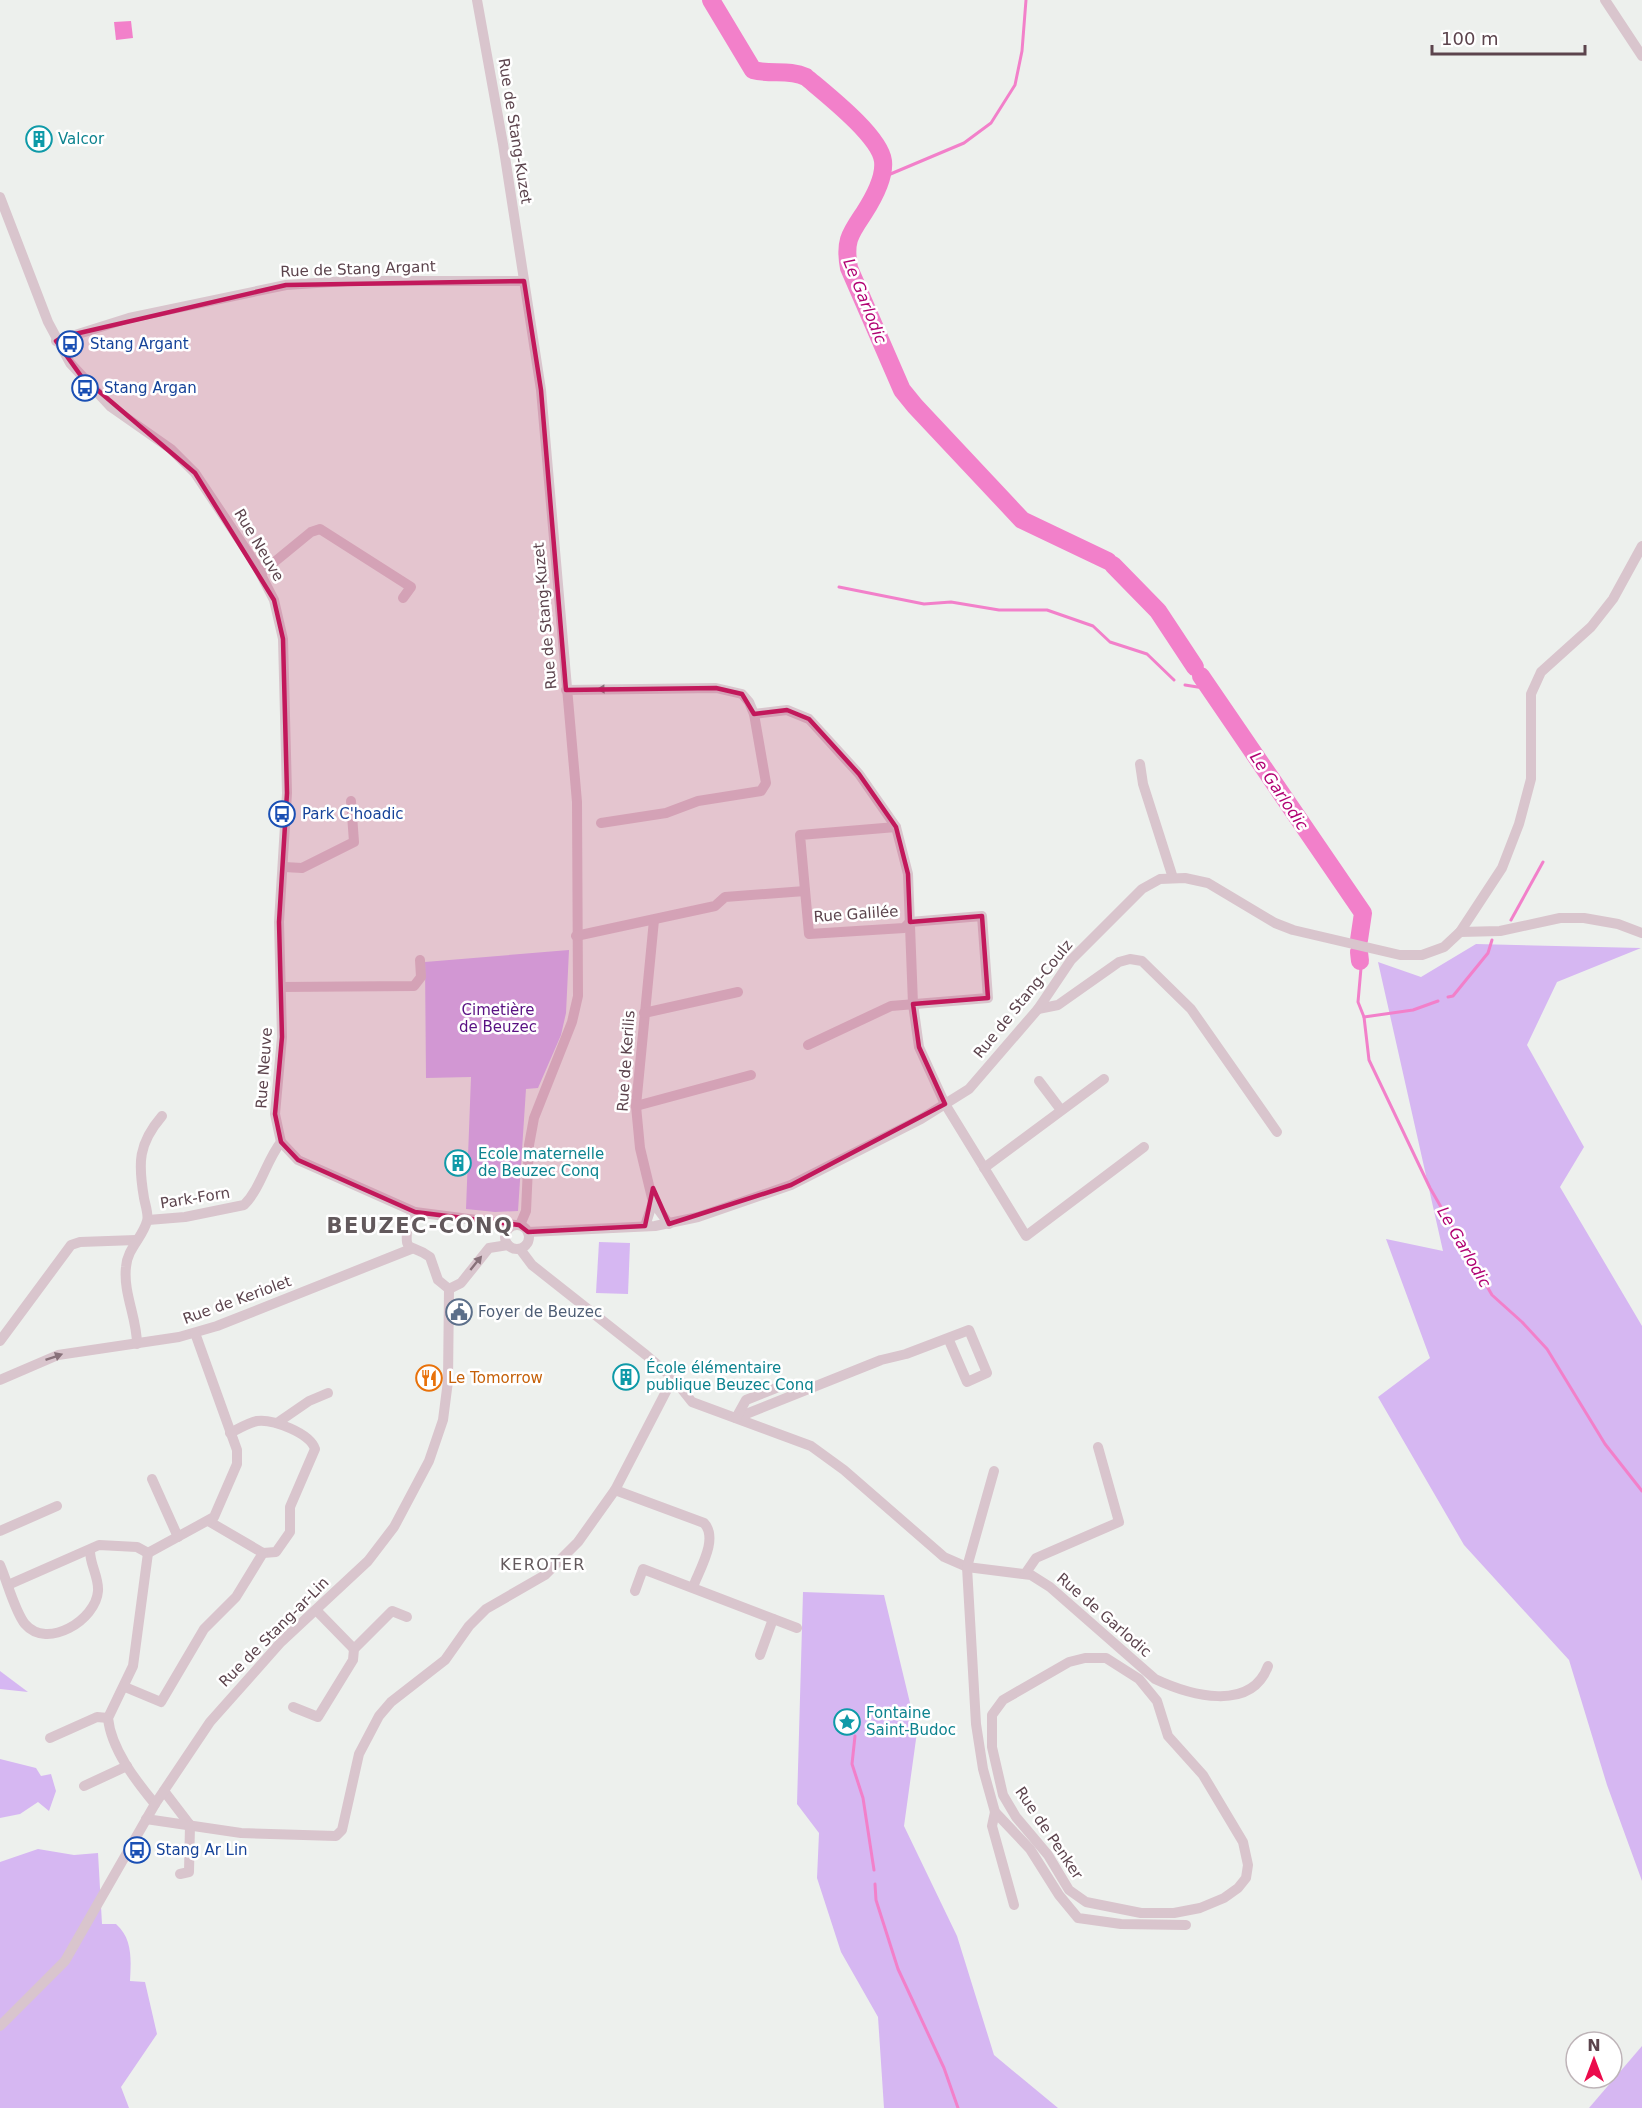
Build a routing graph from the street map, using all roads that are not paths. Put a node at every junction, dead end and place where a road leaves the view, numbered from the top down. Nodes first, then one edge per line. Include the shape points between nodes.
1 (477, 0) edge
2 (1605, 0) edge
3 (1642, 56) edge
4 (0, 197) edge
5 (524, 281) junction
6 (56, 341) junction
7 (1642, 546) edge
8 (261, 573) junction
9 (403, 598) dead end
10 (566, 690) junction
11 (754, 714) junction
12 (1140, 764) dead end
13 (351, 801) dead end
14 (601, 823) dead end
15 (896, 827) junction
16 (284, 867) junction
17 (1173, 878) junction
18 (805, 891) junction
19 (654, 920) junction
20 (910, 922) junction
21 (1460, 932) junction
22 (1642, 933) edge
23 (576, 936) junction
24 (420, 960) dead end
25 (281, 987) junction
26 (738, 992) dead end
27 (913, 1004) junction
28 (1038, 1009) junction
29 (644, 1012) junction
30 (808, 1045) dead end
31 (751, 1075) dead end
32 (1104, 1079) dead end
33 (1039, 1081) dead end
34 (945, 1104) junction
35 (636, 1106) junction
36 (1061, 1110) junction
37 (162, 1116) dead end
38 (1277, 1132) dead end
39 (281, 1142) junction
40 (1144, 1147) dead end
41 (984, 1168) junction
42 (653, 1202) junction
43 (415, 1212) junction
44 (148, 1220) junction
45 (669, 1224) junction
46 (645, 1226) junction
47 (521, 1227) junction
48 (136, 1240) junction
49 (508, 1245) junction
50 (411, 1249) junction
51 (520, 1249) junction
52 (450, 1289) junction
53 (195, 1333) junction
54 (948, 1338) junction
55 (0, 1341) edge
56 (137, 1344) junction
57 (673, 1378) junction
58 (0, 1380) edge
59 (776, 1388) dead end
60 (328, 1393) dead end
61 (736, 1418) junction
62 (277, 1423) junction
63 (230, 1433) junction
64 (1098, 1447) dead end
65 (994, 1471) dead end
66 (152, 1479) dead end
67 (615, 1490) junction
68 (57, 1506) dead end
69 (210, 1522) junction
70 (0, 1531) edge
71 (178, 1537) junction
72 (90, 1551) junction
73 (148, 1553) junction
74 (263, 1553) junction
75 (0, 1565) edge
76 (967, 1567) junction
77 (1025, 1574) junction
78 (8, 1585) junction
79 (693, 1587) junction
80 (635, 1591) dead end
81 (316, 1610) junction
82 (407, 1617) dead end
83 (772, 1619) junction
84 (797, 1628) dead end
85 (1111, 1641) junction
86 (354, 1649) junction
87 (760, 1655) dead end
88 (1106, 1658) junction
89 (1268, 1666) dead end
90 (125, 1687) junction
91 (293, 1707) dead end
92 (108, 1718) junction
93 (50, 1738) dead end
94 (127, 1766) junction
95 (84, 1786) dead end
96 (164, 1791) junction
97 (155, 1804) junction
98 (995, 1812) junction
99 (146, 1820) junction
100 (190, 1825) junction
101 (180, 1874) dead end
102 (1014, 1905) dead end
103 (1186, 1925) dead end
104 (0, 2025) edge

1 - 5 street, Rue de Stang-Kuzet
2 - 3 street
4 - 6 street, Rue Neuve
5 - 6 street, Rue de Stang Argant via 286,285 129,318
5 - 10 street, Rue de Stang-Kuzet via 541,390
6 - 8 street, Rue Neuve via 105,401 171,449 195,473
7 - 21 street, Rue de Stang-Coulz via 1613,599 1591,627 1541,672 1531,694 1531,779 1519,824 1502,868
8 - 9 street via 320,529 411,587
8 - 16 street, Rue Neuve via 274,600 283,639 287,803
11 -> 10 street via 742,694 716,688
10 - 23 street, Rue de Stang-Kuzet via 577,802
11 - 14 street via 766,783 761,791
11 - 15 street via 787,710 809,718 859,774
12 - 17 street
13 - 16 street via 354,842 302,868
15 - 18 street, Rue Galilée via 800,835
15 - 20 street via 908,874
16 - 25 street, Rue Neuve via 279,922
17 - 21 street, Rue de Stang-Coulz via 1208,883 1293,930 1400,955 1422,955 1444,947
17 - 28 street, Rue de Stang-Coulz via 1160,879 1142,889 1071,960
18 - 19 street, Rue Galilée via 725,897 715,906
18 - 20 street, Rue Galilée via 809,934 904,928
19 - 23 street, Rue Galilée
19 - 29 street, Rue de Kerilis
20 - 27 street
20 - 27 street via 981,916 988,998
21 - 22 street via 1500,931 1560,918 1584,918
23 - 47 street, Rue de Stang-Kuzet via 578,996 572,1022 534,1118 526,1211
24 - 25 street via 421,977 414,986
25 - 39 street, Rue Neuve via 282,1038 275,1114
26 - 29 street
27 - 30 street via 891,1006
27 - 34 street via 919,1047
28 - 34 street, Rue de Stang-Coulz via 969,1089
28 - 38 street via 1058,1005 1119,962 1130,958 1142,961 1191,1009
29 - 35 street, Rue de Kerilis
31 - 35 street
32 - 36 street
33 - 36 street
34 - 41 street
34 - 45 street, Rue de Stang-Coulz via 791,1185
35 - 42 street, Rue de Kerilis via 640,1148
36 - 41 street
37 - 44 street via 147,1133 142,1148
39 - 43 street via 298,1160
39 - 44 street, Park-Forn via 244,1205
40 - 41 street via 1026,1236
42 - 45 street, Rue de Kerilis
42 - 46 street
43 - 47 street, Rue de Stang-Coulz
43 - 50 street via 408,1220 406,1238
44 - 48 street
45 - 46 street, Rue de Stang-Coulz
46 - 47 street, Rue de Stang-Coulz
47 - 49 street via 507,1231
47 - 51 street via 528,1242
48 - 55 street via 71,1245
48 - 56 street via 126,1274
49 - 51 street
52 -> 49 street via 461,1283 489,1248
50 - 52 street via 430,1257 438,1280
50 - 53 street, Rue de Keriolet
51 - 57 street, Rue de Garlodic via 532,1265
52 - 81 street, Rue de Stang-ar-Lin via 447,1396 429,1461 406,1508 383,1542
53 - 56 street, Rue de Keriolet
53 - 63 street
54 - 54 street via 969,1330 987,1372 967,1382
54 - 61 street via 881,1360
58 -> 56 street, Rue de Keriolet via 58,1355
57 - 61 street, Rue de Garlodic via 692,1402
57 - 67 street
59 - 61 street via 746,1400
60 - 62 street
61 - 76 street, Rue de Garlodic via 811,1446 944,1557
62 - 63 street via 257,1421
62 - 74 street via 308,1438 315,1449 290,1507 290,1532 276,1552
63 - 69 street via 239,1456
64 - 77 street via 1119,1522 1036,1558
65 - 76 street
66 - 71 street
67 - 79 street via 708,1527 710,1540
67 - 100 street via 561,1562 486,1609 445,1660 391,1702 370,1728 359,1754 342,1830 336,1836 241,1833
68 - 70 street
69 - 71 street
69 - 74 street
71 - 73 street
72 - 73 street via 99,1545 137,1547
72 - 78 street
72 - 78 street via 98,1593 93,1611 76,1625 52,1634 33,1631 24,1623
73 - 90 street via 133,1666
74 - 90 street via 236,1597 204,1629 161,1702
75 - 78 street
76 - 77 street, Rue de Garlodic
76 - 98 street via 976,1724
77 - 85 street, Rue de Garlodic via 1050,1587
79 - 80 street via 643,1569
79 - 83 street
81 - 86 street
81 - 96 street, Rue de Stang-ar-Lin via 239,1686
82 - 86 street via 392,1611
83 - 84 street
83 - 87 street
85 - 88 street
85 - 89 street, Rue de Garlodic via 1155,1678 1202,1694 1228,1697 1242,1693 1263,1679
86 - 91 street via 353,1660 318,1717
88 - 88 street, Rue de Penker via 1068,1662 1003,1700 992,1715 992,1747 1004,1795 1069,1890 1086,1902 1141,1913 1200,1908 1224,1898 1246,1878 1248,1865 1243,1842 1203,1775 1168,1736 1157,1701 1139,1679
90 - 92 street
92 - 93 street via 97,1717
92 - 94 street
94 - 95 street
94 - 97 street
96 - 97 street, Rue de Stang-ar-Lin
96 - 100 street
97 - 99 street, Rue de Stang-ar-Lin
98 - 102 street via 992,1826
98 - 103 street via 1030,1849 1078,1918 1121,1924
99 - 100 street
99 - 104 street, Rue de Stang-ar-Lin via 65,1961
100 - 101 street via 189,1872

